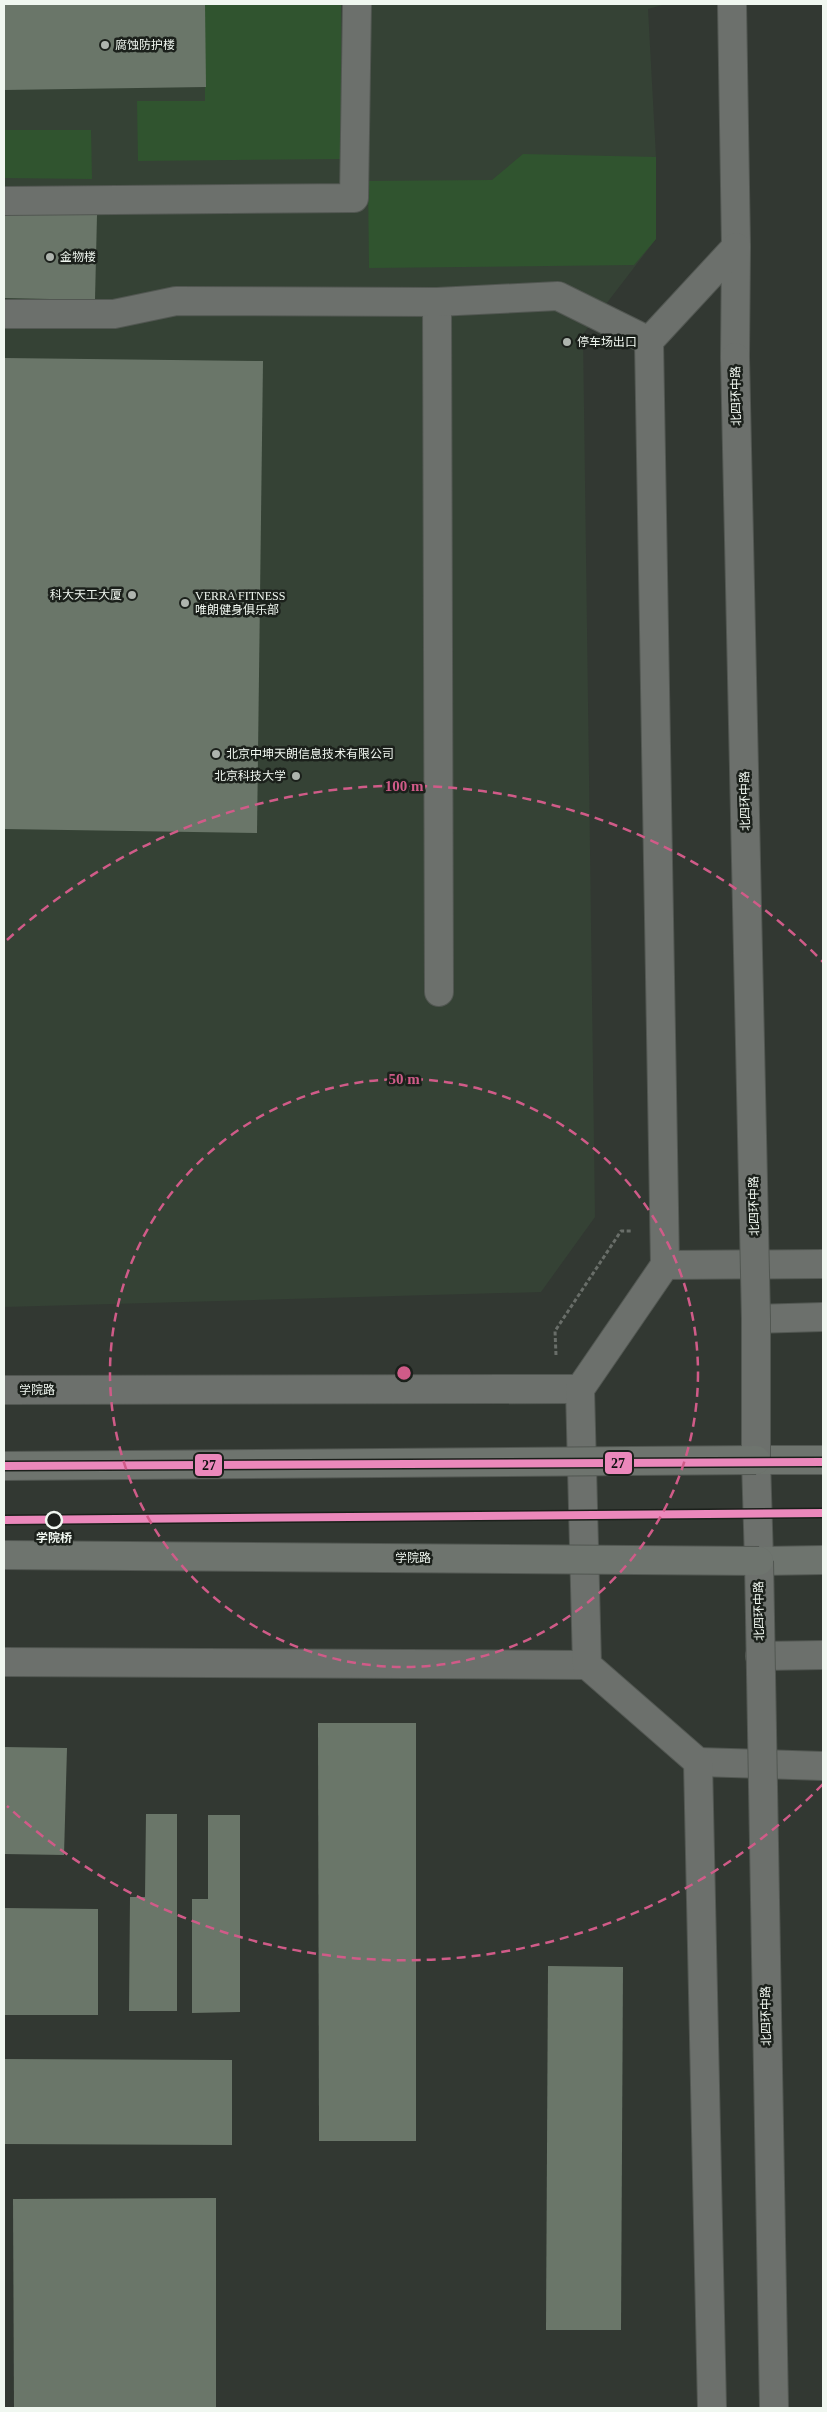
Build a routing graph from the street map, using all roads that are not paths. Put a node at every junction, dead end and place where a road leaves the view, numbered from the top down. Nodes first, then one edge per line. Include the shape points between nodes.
1 (357, 4) edge
2 (732, 4) edge
3 (4, 201) edge
4 (736, 247) junction
5 (436, 302) junction
6 (4, 314) edge
7 (649, 341) junction
8 (439, 992) dead end
9 (823, 1264) edge
10 (665, 1265) junction
11 (823, 1317) edge
12 (756, 1319) junction
13 (580, 1388) junction
14 (4, 1390) edge
15 (756, 1460) junction
16 (823, 1460) edge
17 (4, 1466) edge
18 (4, 1555) edge
19 (823, 1560) edge
20 (759, 1561) junction
21 (823, 1655) edge
22 (760, 1656) junction
23 (4, 1662) edge
24 (587, 1665) junction
25 (698, 1762) junction
26 (823, 1766) edge
27 (712, 2408) edge
28 (774, 2408) edge

1 - 3 street via 354,198
2 - 4 street, 北四环中路
4 - 7 street
4 - 12 street, 北四环中路, bridge
5 - 6 street via 176,301 114,314
5 - 7 street via 558,296
5 - 8 street
7 - 10 street
9 - 10 street
10 - 13 street
11 - 12 street
12 - 15 street, 北四环中路, bridge
13 - 14 street, 学院路
13 - 24 street
15 - 16 main road
15 - 17 main road, bridge
15 - 20 street, 北四环中路
18 - 20 main road, 学院路, bridge
19 - 20 main road, 学院路
20 - 22 street, 北四环中路, bridge
21 - 22 street
22 - 28 street, 北四环中路, bridge
23 - 24 street
24 - 25 street
25 - 26 street
25 - 27 street

